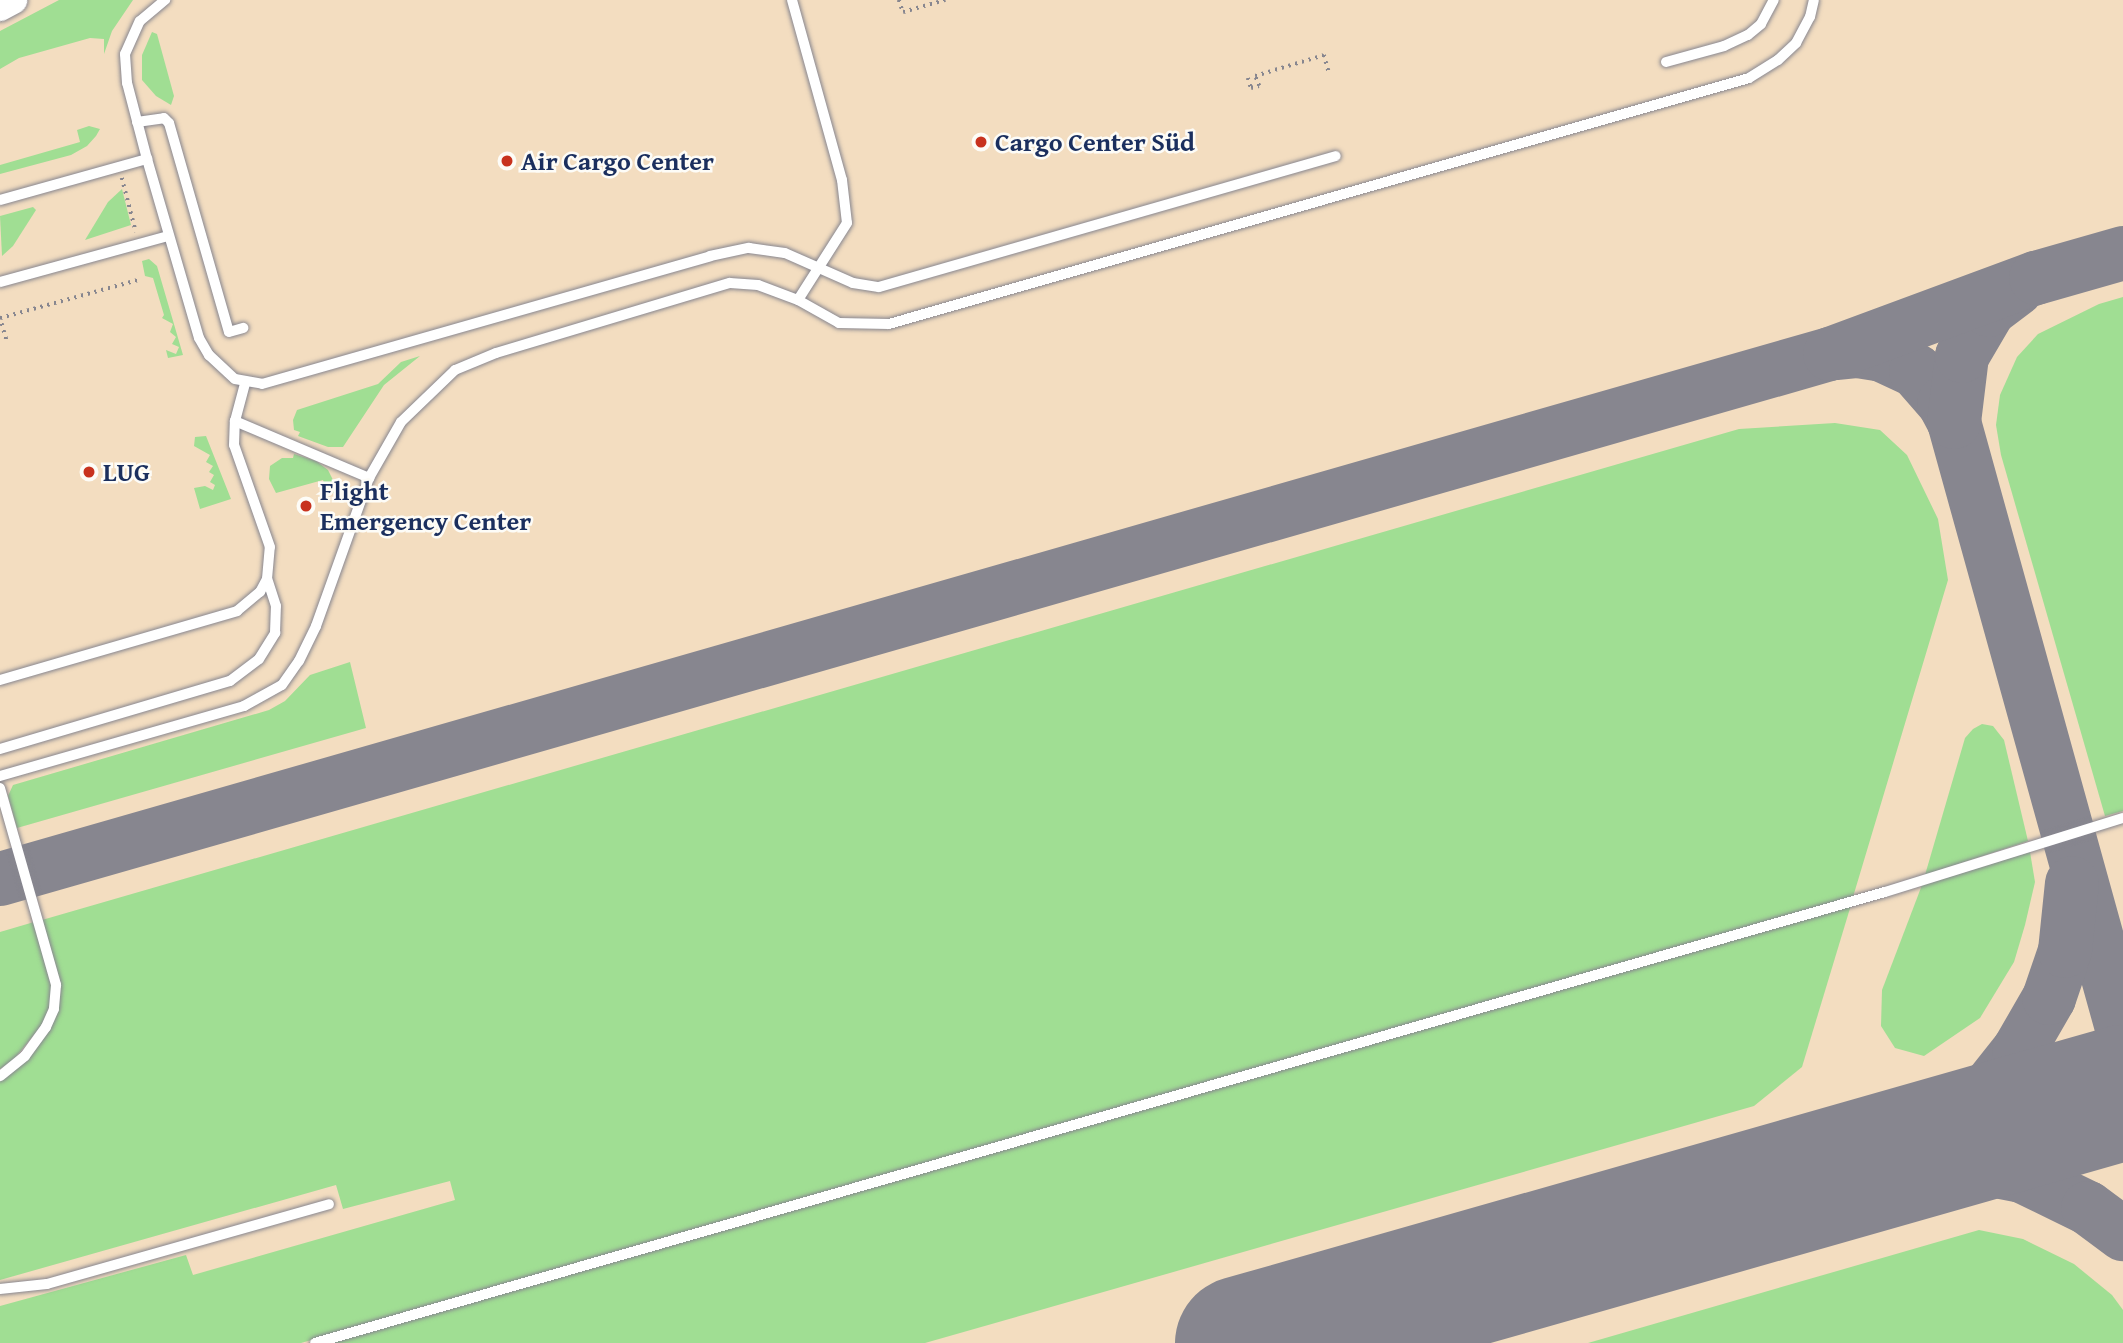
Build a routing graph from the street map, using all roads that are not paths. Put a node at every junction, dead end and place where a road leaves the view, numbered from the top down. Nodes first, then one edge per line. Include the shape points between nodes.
1 (13, 0) edge
2 (165, 0) edge
3 (792, 0) edge
4 (1774, 0) edge
5 (1814, 0) edge
6 (0, 7) edge
7 (1666, 62) dead end
8 (137, 122) junction
9 (1336, 156) dead end
10 (147, 159) junction
11 (0, 200) edge
12 (168, 236) junction
13 (821, 267) junction
14 (0, 282) edge
15 (798, 300) junction
16 (243, 328) dead end
17 (245, 383) junction
18 (235, 421) junction
19 (369, 478) junction
20 (267, 579) junction
21 (0, 680) edge
22 (0, 748) edge
23 (0, 776) edge
24 (0, 789) edge
25 (2123, 818) edge
26 (0, 1076) edge
27 (329, 1203) dead end
28 (0, 1289) edge
29 (315, 1343) edge

1 - 6 main road
2 - 8 lane via 140,21 125,54
3 - 13 lane via 846,201 847,223
4 - 7 lane via 1761,24 1748,35
5 - 15 lane via 1796,43 1749,78 890,324 839,323
8 - 10 lane
8 - 16 lane via 164,118 229,332
9 - 13 lane via 879,288 853,283
10 - 11 lane
10 - 12 lane
12 - 14 lane
12 - 17 lane via 200,338 220,367
13 - 15 lane
13 - 17 lane via 785,253 749,248 709,256 262,384
15 - 19 lane via 758,285 730,283 496,353 455,370 401,422
17 - 18 lane
18 - 19 lane
18 - 20 lane via 234,446 270,547
19 - 23 lane via 316,626 282,685 244,706
20 - 21 lane via 260,592 237,611
20 - 22 lane via 276,607 275,633 259,659 239,676
24 - 26 lane via 56,985 54,1009 46,1027
25 - 29 lane via 1885,892
27 - 28 lane via 47,1284

